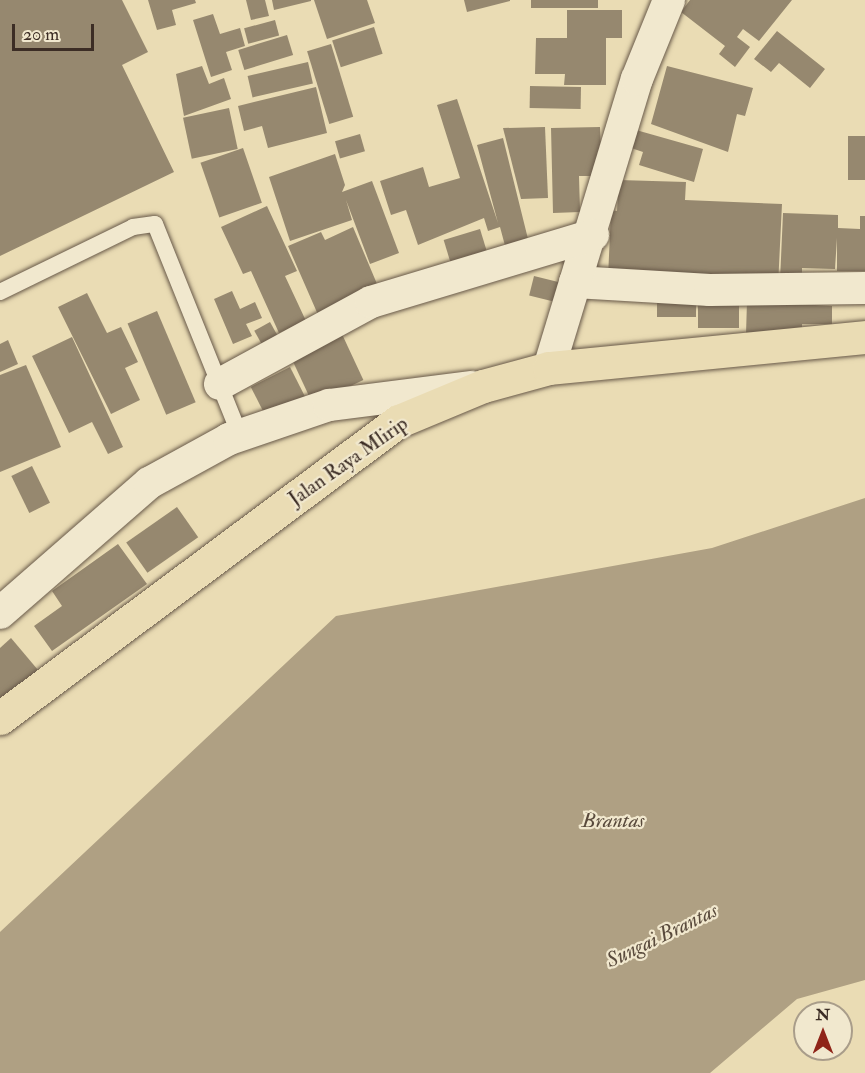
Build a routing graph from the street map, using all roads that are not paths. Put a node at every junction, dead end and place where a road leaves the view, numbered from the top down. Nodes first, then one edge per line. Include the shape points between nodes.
1 (669, 0) edge
2 (592, 235) junction
3 (575, 282) junction
4 (865, 288) edge
5 (0, 292) edge
6 (865, 337) edge
7 (549, 368) junction
8 (220, 384) junction
9 (483, 386) junction
10 (240, 435) junction
11 (0, 613) edge
12 (0, 718) edge

1 - 2 street via 637,80
2 - 3 street
2 - 8 street via 371,302
3 - 4 street via 710,290
3 - 7 street
5 - 8 lane via 134,227 155,224
6 - 7 main road, Jalan Raya Mlirip
7 - 9 main road, Jalan Raya Mlirip
8 - 10 lane
9 - 10 street via 329,405
9 - 12 main road, Jalan Raya Mlirip via 399,421
10 - 11 street via 149,483

